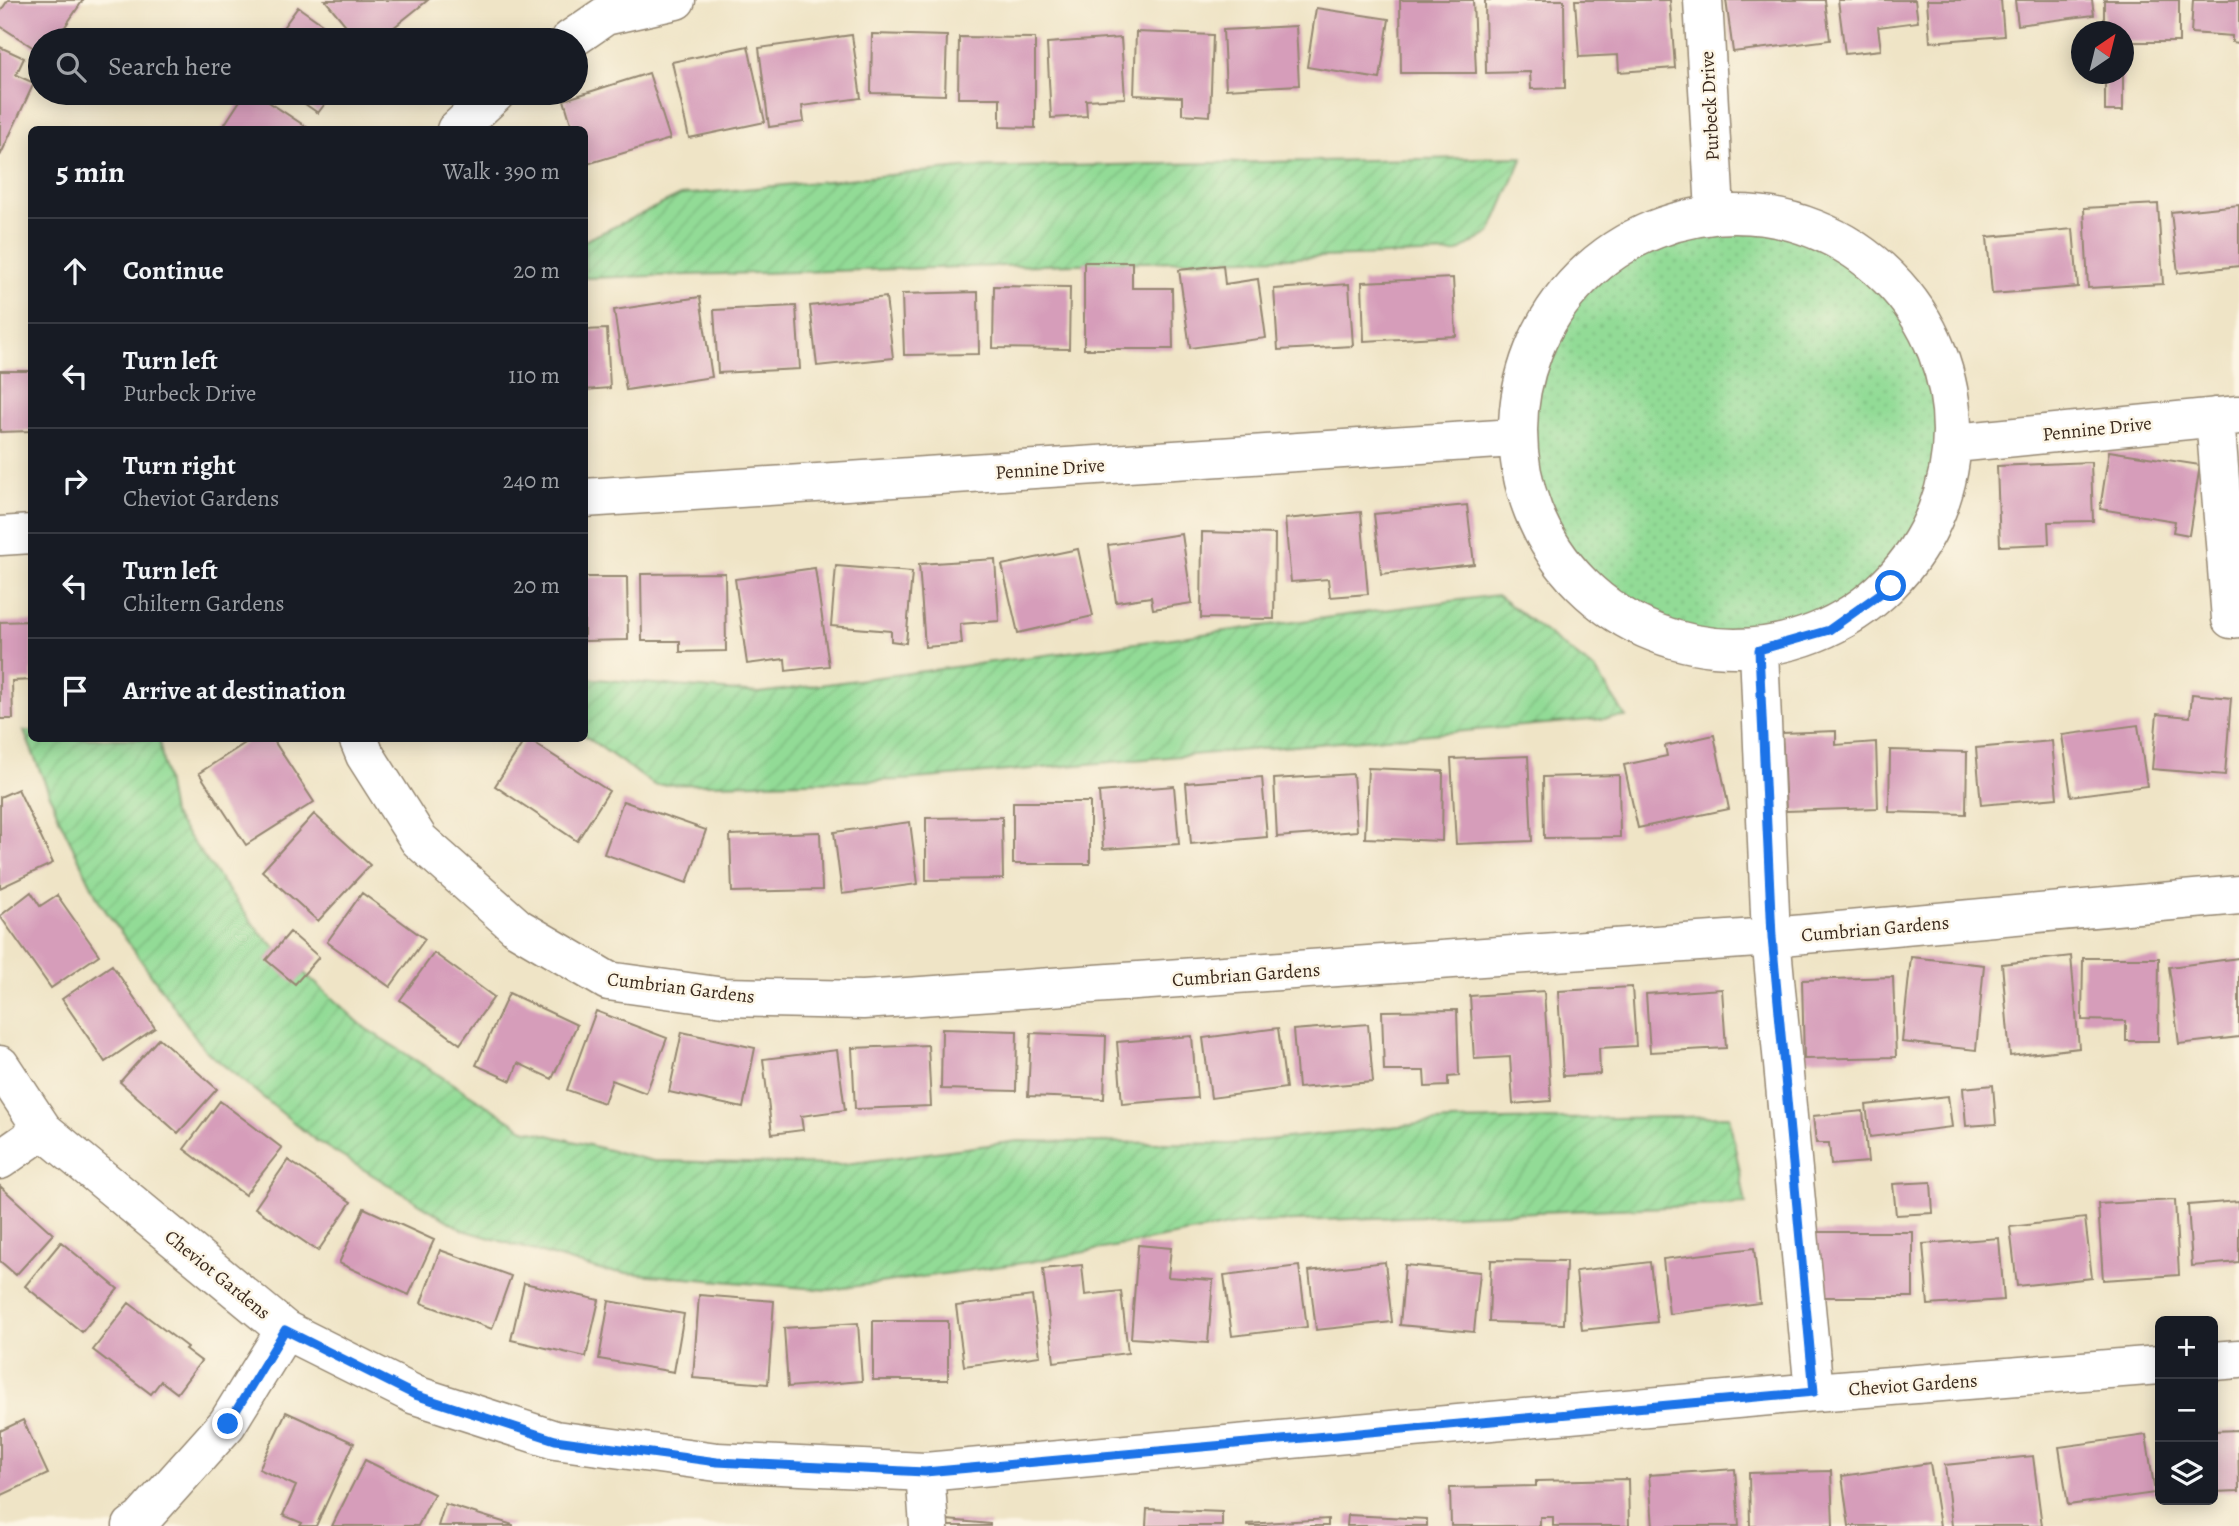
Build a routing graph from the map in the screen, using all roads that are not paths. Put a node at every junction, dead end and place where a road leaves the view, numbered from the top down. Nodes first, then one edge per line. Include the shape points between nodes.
1 (676, 0) edge
2 (1703, 0) edge
3 (588, 28) edge
4 (483, 105) edge
5 (460, 126) edge
6 (1715, 212) junction
7 (2227, 416) edge
8 (1516, 438) junction
9 (1955, 443) junction
10 (588, 498) edge
11 (28, 534) edge
12 (0, 536) edge
13 (2239, 618) edge
14 (1759, 650) junction
15 (360, 742) edge
16 (2239, 895) edge
17 (1772, 937) junction
18 (0, 1065) edge
19 (43, 1130) junction
20 (0, 1160) edge
21 (285, 1330) junction
22 (2239, 1359) edge
23 (2218, 1361) edge
24 (2155, 1365) edge
25 (1814, 1392) junction
26 (925, 1472) junction
27 (132, 1526) edge
28 (929, 1526) edge

1 - 3 street via 605,16
2 - 6 street, Purbeck Drive
4 - 5 street
6 - 8 street via 1620,244 1565,292 1527,360
6 - 9 street via 1788,219 1863,253 1924,320 1947,375
7 - 9 street, Pennine Drive
7 - 13 street via 2231,619
8 - 10 street, Pennine Drive
8 - 14 street via 1540,531 1586,592 1640,628 1713,650
9 - 14 street via 1940,512 1891,586 1829,630
11 - 12 street
14 - 17 street
15 - 17 street, Cumbrian Gardens via 419,840 518,928 608,981 724,997 863,1000
16 - 17 street, Cumbrian Gardens
17 - 25 street
18 - 19 street, Cheviot Gardens
19 - 20 street
19 - 21 street, Cheviot Gardens
21 - 26 street, Cheviot Gardens via 415,1395 555,1440 717,1462
21 - 27 street via 228,1424
22 - 23 street
24 - 25 street, Cheviot Gardens
25 - 26 street, Cheviot Gardens
26 - 28 street

